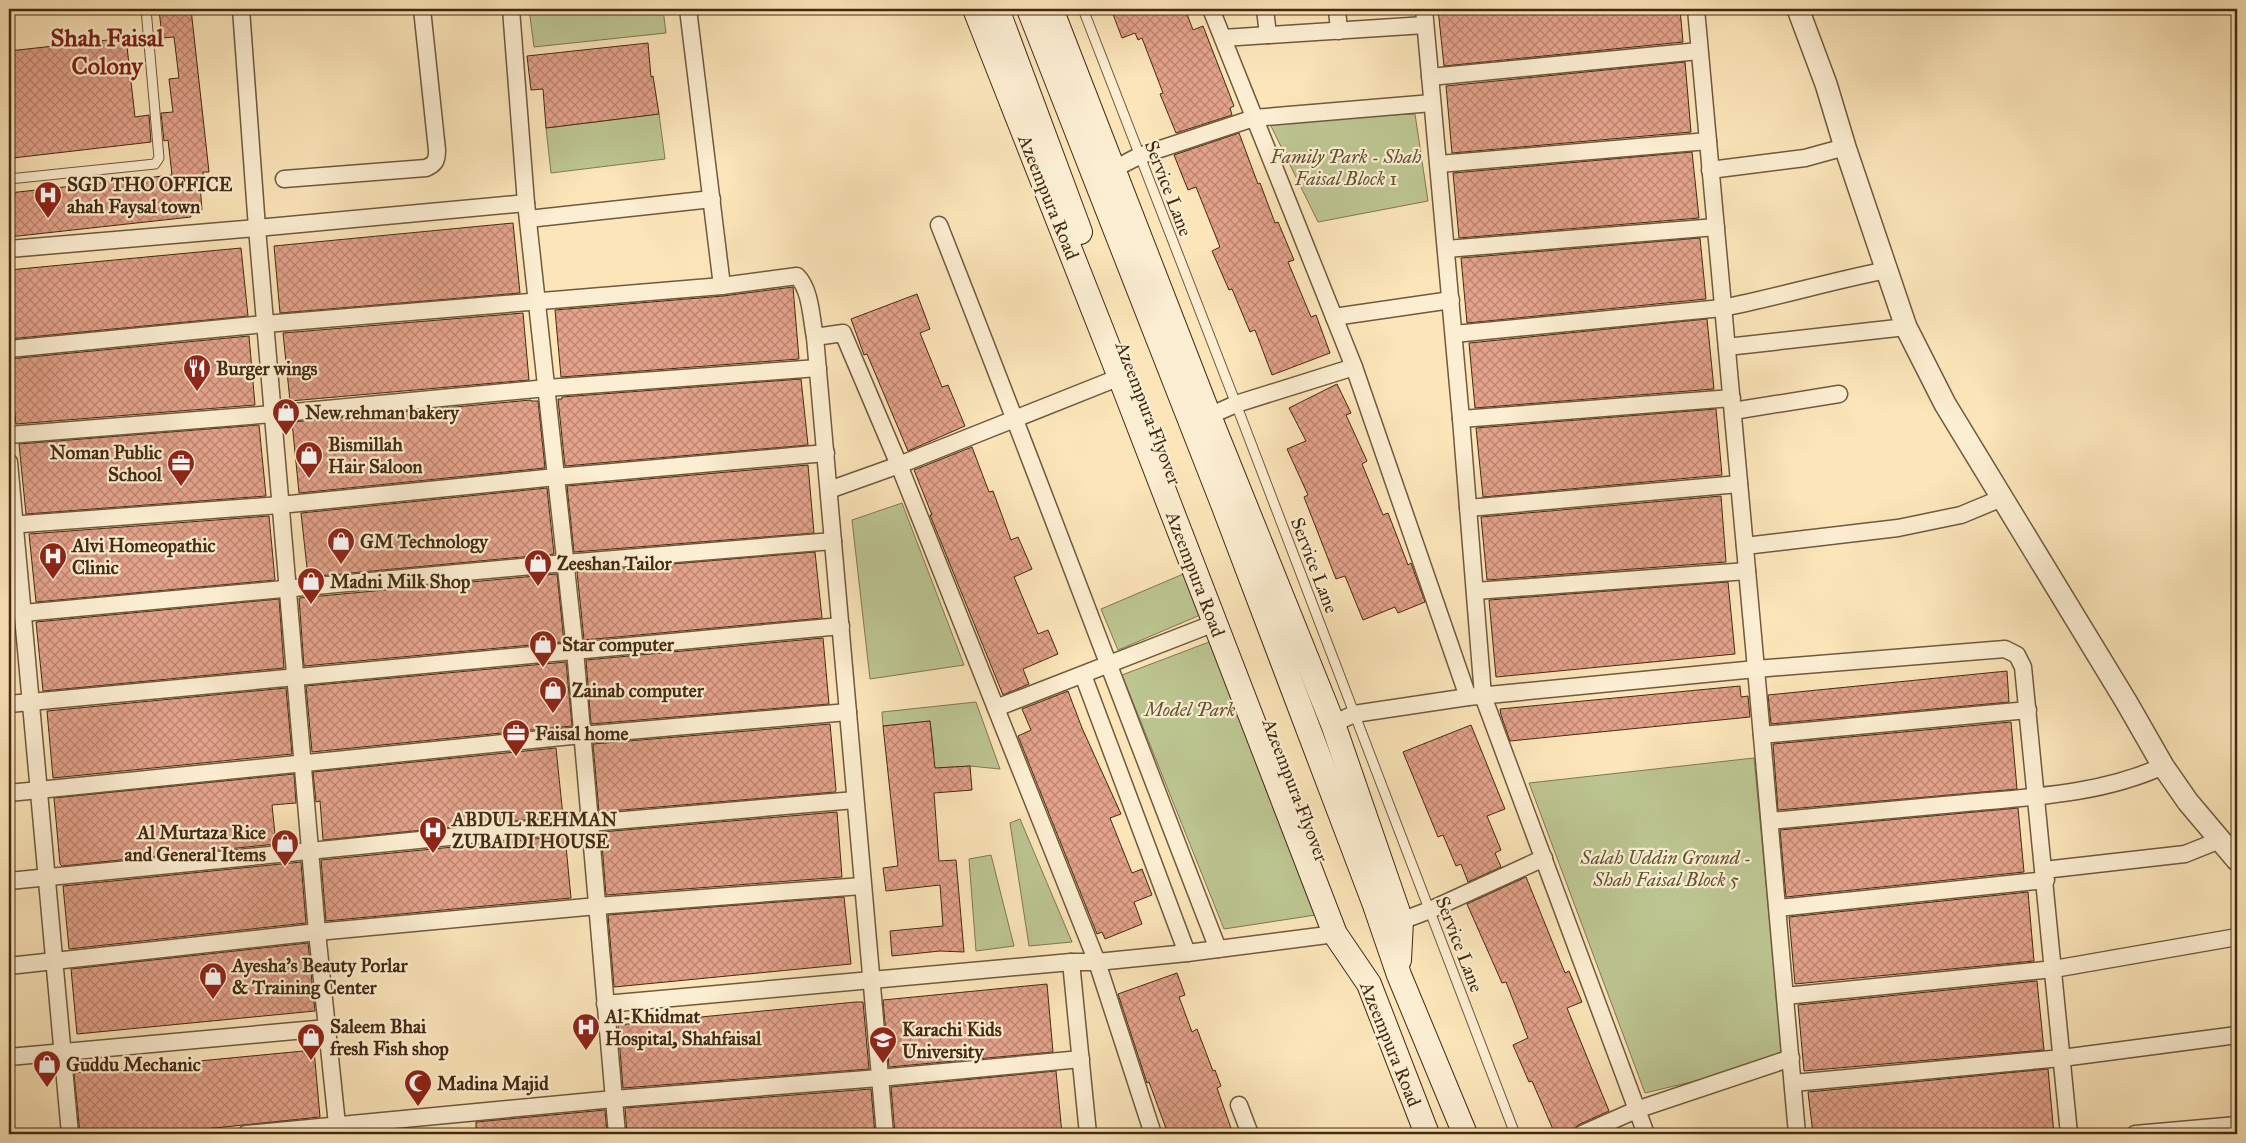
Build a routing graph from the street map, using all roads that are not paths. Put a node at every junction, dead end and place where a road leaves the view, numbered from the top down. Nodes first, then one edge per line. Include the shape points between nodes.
1 (146, 9) edge
2 (241, 9) edge
3 (422, 9) edge
4 (511, 9) edge
5 (688, 9) edge
6 (975, 9) edge
7 (996, 9) edge
8 (1029, 9) edge
9 (1051, 9) edge
10 (1083, 9) edge
11 (1212, 9) edge
12 (1265, 9) edge
13 (1337, 9) edge
14 (1424, 9) edge
15 (1696, 9) edge
16 (1798, 9) edge
17 (1426, 26) junction
18 (1339, 31) junction
19 (1268, 35) junction
20 (1223, 38) junction
21 (1699, 51) junction
22 (1430, 77) junction
23 (1432, 102) junction
24 (1254, 118) junction
25 (1708, 141) junction
26 (1845, 148) junction
27 (1139, 156) junction
28 (1439, 164) junction
29 (1114, 169) junction
30 (1710, 170) junction
31 (9, 179) edge
32 (284, 180) dead end
33 (712, 199) junction
34 (527, 211) junction
35 (939, 225) dead end
36 (1716, 227) junction
37 (257, 228) junction
38 (1446, 248) junction
39 (9, 249) edge
40 (1887, 270) junction
41 (722, 286) junction
42 (1450, 300) junction
43 (537, 301) junction
44 (1722, 308) junction
45 (1334, 317) junction
46 (265, 324) junction
47 (1906, 327) junction
48 (1454, 334) junction
49 (815, 336) junction
50 (1727, 347) junction
51 (9, 349) edge
52 (1354, 367) junction
53 (818, 368) junction
54 (1120, 377) junction
55 (546, 388) junction
56 (1839, 394) dead end
57 (1236, 404) junction
58 (1732, 405) junction
59 (273, 414) junction
60 (1209, 416) junction
61 (1016, 418) junction
62 (1461, 420) junction
63 (9, 435) edge
64 (826, 453) junction
65 (9, 462) edge
66 (899, 464) junction
67 (556, 477) junction
68 (1739, 484) junction
69 (829, 490) junction
70 (2002, 498) junction
71 (280, 505) junction
72 (1468, 508) junction
73 (12, 525) edge
74 (834, 541) junction
75 (1745, 546) junction
76 (566, 562) junction
77 (1747, 571) junction
78 (287, 588) junction
79 (1475, 591) junction
80 (23, 613) junction
81 (840, 626) junction
82 (1207, 626) dead end
83 (575, 650) junction
84 (1107, 665) junction
85 (1756, 669) junction
86 (1083, 675) junction
87 (295, 676) junction
88 (1476, 696) junction
89 (31, 702) junction
90 (9, 704) edge
91 (996, 708) junction
92 (2028, 710) junction
93 (848, 712) junction
94 (1354, 714) junction
95 (1333, 724) junction
96 (582, 735) junction
97 (1762, 736) junction
98 (302, 763) junction
99 (2163, 766) junction
100 (39, 790) junction
101 (9, 793) edge
102 (2037, 796) junction
103 (855, 800) junction
104 (1770, 821) junction
105 (590, 823) junction
106 (2220, 840) junction
107 (310, 850) junction
108 (1544, 858) junction
109 (2237, 860) edge
110 (2045, 875) junction
111 (47, 876) junction
112 (9, 880) edge
113 (862, 886) junction
114 (597, 906) junction
115 (1778, 908) junction
116 (1430, 910) junction
117 (1401, 920) junction
118 (317, 932) junction
119 (1335, 934) junction
120 (2237, 938) edge
121 (1218, 949) junction
122 (1187, 953) junction
123 (55, 961) junction
124 (1072, 962) junction
125 (1097, 962) junction
126 (9, 966) edge
127 (2054, 969) junction
128 (1399, 974) junction
129 (870, 980) junction
130 (1369, 984) junction
131 (1785, 996) junction
132 (605, 1004) junction
133 (327, 1028) junction
134 (2237, 1036) edge
135 (64, 1051) junction
136 (9, 1056) edge
137 (1791, 1058) junction
138 (2062, 1058) junction
139 (1081, 1059) junction
140 (879, 1078) junction
141 (1793, 1083) junction
142 (614, 1099) junction
143 (1239, 1105) dead end
144 (1636, 1110) junction
145 (2237, 1125) edge
146 (338, 1130) edge
147 (70, 1134) edge
148 (246, 1134) edge
149 (617, 1134) edge
150 (885, 1134) edge
151 (1088, 1134) edge
152 (1153, 1134) edge
153 (1250, 1134) edge
154 (1427, 1134) edge
155 (1465, 1134) edge
156 (1515, 1134) edge
157 (1582, 1134) edge
158 (1646, 1134) edge
159 (1797, 1134) edge
160 (2069, 1134) edge
161 (2135, 1134) edge

1 - 31 lane via 159,158 156,164
2 - 37 street
3 - 32 street via 437,150 434,165
4 - 34 street
5 - 33 street
6 - 54 main road, Azeempura Road
7 - 130 main road, Azeempura Flyover
8 - 128 main road, Azeempura Flyover via 1224,504
9 - 29 main road, Azeempura Road
10 - 27 lane, Service Lane
11 - 20 street
12 - 19 street
13 - 18 street
14 - 17 street
15 - 21 street
16 - 26 street via 1826,84
17 - 18 street
17 - 22 street
18 - 19 street
19 - 20 street
20 - 24 street
21 - 22 street
21 - 25 street
22 - 23 street
23 - 24 street
23 - 28 street
24 - 27 street
24 - 45 street
25 - 28 street
25 - 30 street
26 - 30 street via 1798,159
26 - 40 street
27 - 29 street
27 - 57 lane, Service Lane
28 - 38 street
29 - 60 main road, Azeempura Road
30 - 36 street
33 - 34 street
33 - 41 street
34 - 37 street
34 - 43 street
35 - 61 street
36 - 38 street
36 - 44 street
37 - 39 street
37 - 46 street
38 - 42 street
40 - 44 street
40 - 47 street
41 - 43 street
41 - 49 street via 797,276 803,281
42 - 45 street
42 - 48 street
43 - 46 street
43 - 55 street
44 - 48 street
44 - 50 street
45 - 52 street
46 - 51 street
46 - 59 street
47 - 50 street
47 - 70 street via 1944,404
48 - 62 street
49 - 53 street
49 - 66 street via 843,333
50 - 58 street
52 - 57 street
52 - 88 street
53 - 55 street
53 - 64 street
54 - 61 street
54 - 119 main road, Azeempura Road
55 - 59 street
55 - 67 street
56 - 58 street
57 - 60 street
57 - 94 lane, Service Lane
58 - 62 street
58 - 68 street
59 - 63 street
59 - 71 street
60 - 95 main road, Azeempura Road
61 - 66 street
61 - 84 street
62 - 72 street
64 - 67 street
64 - 69 street
65 - 73 street
66 - 69 street
66 - 91 street
67 - 71 street
67 - 76 street
68 - 72 street
68 - 75 street
69 - 74 street
70 - 75 street via 1961,515 1898,528
70 - 99 street
71 - 73 street
71 - 78 street
72 - 79 street
73 - 80 street
74 - 76 street
74 - 81 street
75 - 77 street
76 - 78 street
76 - 83 street
77 - 79 street
77 - 85 street
78 - 80 street
78 - 87 street
79 - 88 street
80 - 89 street
81 - 83 street
81 - 93 street
82 - 84 street
83 - 87 street
83 - 96 street
84 - 86 street
84 - 121 street
85 - 88 street
85 - 92 street via 2006,648 2017,655 2023,667
85 - 97 street
86 - 91 street
86 - 122 street
87 - 89 street
87 - 98 street
88 - 94 street
88 - 108 street
89 - 90 street
89 - 100 street
91 - 125 street
92 - 97 street
92 - 102 street
93 - 96 street
93 - 103 street
94 - 95 street
94 - 116 lane, Service Lane
95 - 117 main road, Azeempura Road
96 - 98 street
96 - 105 street
97 - 104 street
98 - 100 street
98 - 107 street
99 - 102 street via 2114,784
99 - 106 street
100 - 101 street
100 - 111 street
102 - 104 street
102 - 110 street
103 - 105 street
103 - 113 street
104 - 115 street
105 - 107 street
105 - 114 street
106 - 109 street
106 - 110 street via 2185,854
107 - 111 street
107 - 118 street
108 - 116 street
108 - 144 street
110 - 115 street
110 - 127 street
111 - 112 street
111 - 123 street
113 - 114 street
113 - 129 street
114 - 118 street
114 - 132 street
115 - 131 street
116 - 117 street
116 - 156 lane, Service Lane
117 - 128 main road, Azeempura Road
118 - 123 street
118 - 133 street
119 - 121 street
119 - 130 main road, Azeempura Road
120 - 127 street
121 - 122 street
122 - 125 street
123 - 126 street
123 - 135 street
124 - 125 street
124 - 129 street
124 - 139 street
125 - 152 street
127 - 131 street
127 - 138 street
128 - 155 main road, Azeempura Road
129 - 132 street
129 - 140 street
130 - 154 main road, Azeempura Road
131 - 137 street
132 - 142 street
133 - 135 street
133 - 146 street
134 - 138 street
135 - 136 street
135 - 147 street
137 - 141 street
137 - 144 street
138 - 141 street
138 - 160 street
139 - 140 street
139 - 151 street
140 - 142 street
140 - 150 street
141 - 159 street
142 - 146 street
142 - 149 street
143 - 153 street
144 - 157 street
144 - 158 street
145 - 161 street
146 - 148 street

